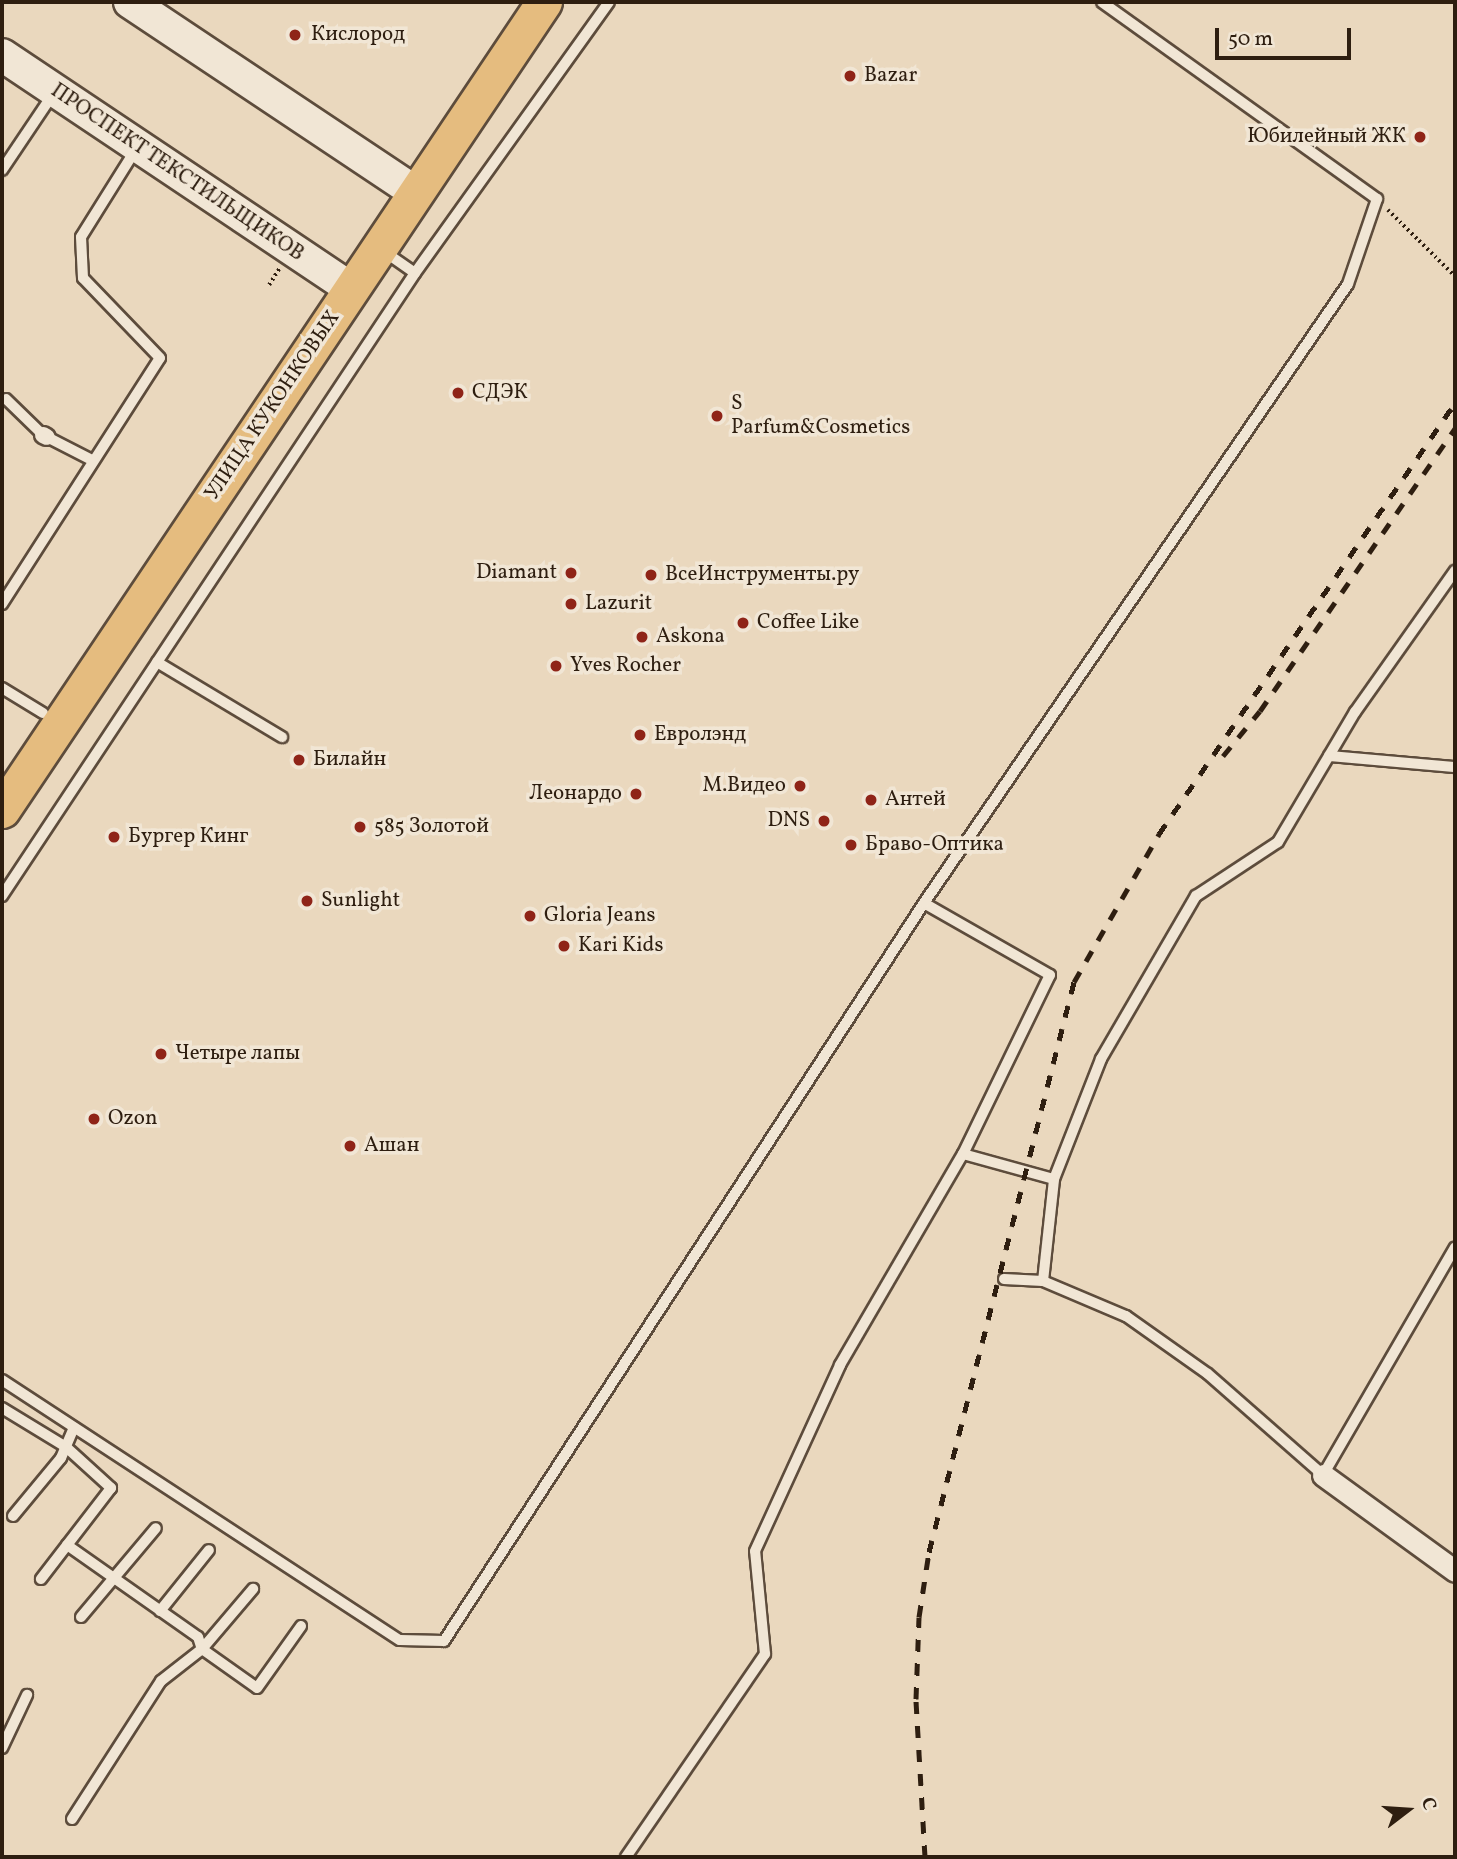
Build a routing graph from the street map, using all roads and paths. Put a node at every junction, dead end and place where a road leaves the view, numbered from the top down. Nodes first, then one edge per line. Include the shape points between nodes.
1 (130, 2) edge
2 (523, 2) edge
3 (544, 2) edge
4 (609, 2) edge
5 (1102, 2) edge
6 (2, 55) edge
7 (55, 91) junction
8 (137, 146) junction
9 (2, 170) edge
10 (393, 195) junction
11 (1377, 199) junction
12 (372, 244) junction
13 (284, 262) dead end
14 (415, 273) junction
15 (1455, 276) edge
16 (344, 284) junction
17 (269, 285) dead end
18 (3, 399) edge
19 (92, 460) junction
20 (1455, 570) edge
21 (2, 604) edge
22 (157, 662) junction
23 (2, 688) edge
24 (43, 713) junction
25 (282, 737) dead end
26 (1329, 756) junction
27 (1455, 767) edge
28 (2, 774) edge
29 (2, 810) edge
30 (2, 896) edge
31 (924, 903) junction
32 (963, 1154) junction
33 (1054, 1179) junction
34 (1455, 1247) edge
35 (1004, 1279) dead end
36 (1043, 1280) junction
37 (2, 1380) edge
38 (2, 1408) edge
39 (74, 1428) junction
40 (66, 1447) junction
41 (1324, 1475) junction
42 (13, 1516) dead end
43 (156, 1528) dead end
44 (67, 1545) junction
45 (209, 1550) dead end
46 (1455, 1571) edge
47 (113, 1578) junction
48 (41, 1579) dead end
49 (253, 1590) dead end
50 (160, 1611) junction
51 (81, 1617) dead end
52 (301, 1626) dead end
53 (202, 1648) junction
54 (27, 1695) dead end
55 (2, 1748) edge
56 (72, 1819) dead end
57 (626, 1857) edge

1 - 10 main road via 355,154
2 - 10 main road
3 - 12 main road, УЛИЦА КУКОНКОВЫХ
4 - 14 lane
5 - 11 lane
6 - 7 main road, ПРОСПЕКТ ТЕКСТИЛЬЩИКОВ
7 - 8 main road, ПРОСПЕКТ ТЕКСТИЛЬЩИКОВ
7 - 9 lane
8 - 16 main road, ПРОСПЕКТ ТЕКСТИЛЬЩИКОВ
8 - 19 lane via 81,237 83,278 160,358
10 - 12 main road
11 - 15 path
11 - 31 lane via 1348,284
12 - 14 lane
12 - 16 main road, УЛИЦА КУКОНКОВЫХ
13 - 17 path
14 - 22 lane
16 - 24 main road, УЛИЦА КУКОНКОВЫХ
16 - 29 main road, УЛИЦА КУКОНКОВЫХ
18 - 19 lane via 45,436
19 - 21 lane
20 - 26 lane
22 - 25 lane
22 - 30 lane
23 - 24 lane
24 - 28 main road, УЛИЦА КУКОНКОВЫХ
26 - 27 lane
26 - 33 lane via 1278,842 1196,896 1101,1059
31 - 32 lane via 1050,975
31 - 39 lane via 444,1640 400,1640
32 - 33 lane
32 - 57 lane via 840,1365 755,1551 765,1654
33 - 36 lane
34 - 41 lane
35 - 36 lane
36 - 41 lane via 1126,1316 1208,1374
37 - 39 lane
38 - 40 lane
39 - 40 lane
40 - 42 lane
40 - 44 lane via 111,1488
41 - 46 street
43 - 47 lane
44 - 47 lane
44 - 48 lane
45 - 50 lane
47 - 50 lane
47 - 51 lane
49 - 53 lane
50 - 53 lane via 198,1637
52 - 53 lane via 257,1688
53 - 56 lane via 161,1681
54 - 55 lane

